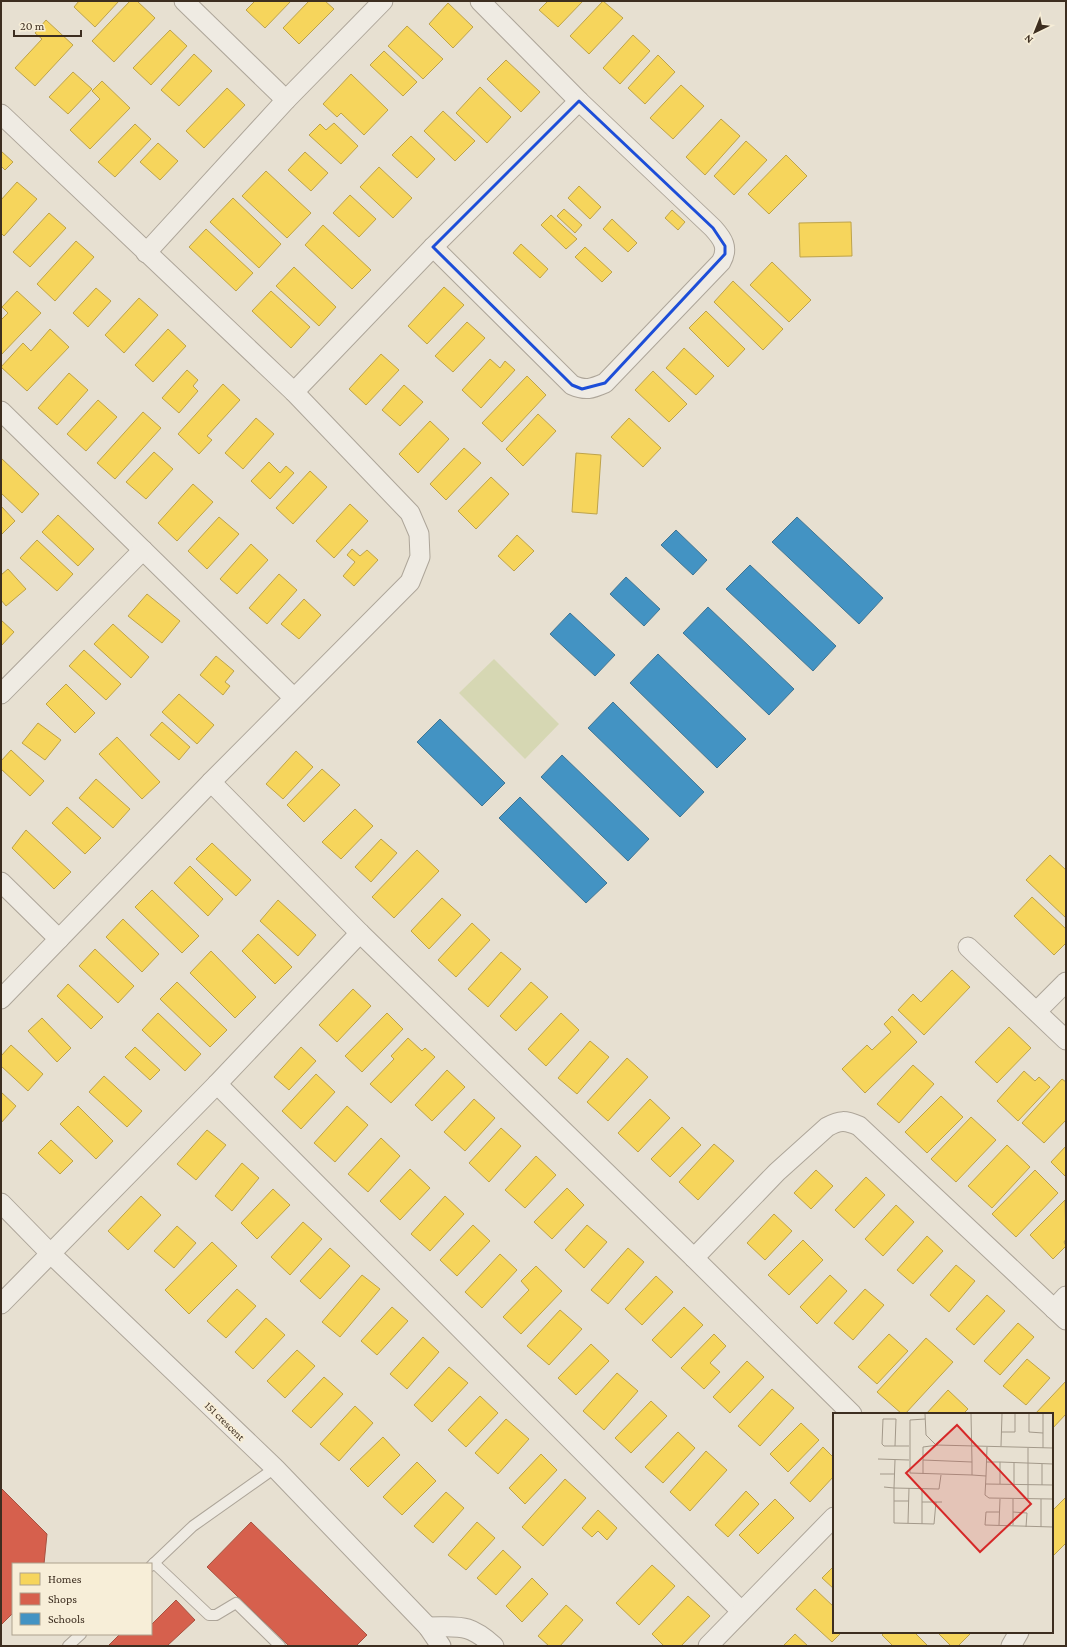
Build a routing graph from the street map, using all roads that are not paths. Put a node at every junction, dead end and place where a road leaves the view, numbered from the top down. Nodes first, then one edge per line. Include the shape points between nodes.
1 (184, 1) edge
2 (383, 1) edge
3 (480, 1) edge
4 (286, 100) junction
5 (579, 101) junction
6 (1, 114) edge
7 (433, 247) junction
8 (146, 253) junction
9 (294, 392) junction
10 (1, 411) edge
11 (143, 550) junction
12 (1, 694) edge
13 (294, 698) junction
14 (212, 782) junction
15 (1, 882) edge
16 (360, 933) junction
17 (59, 939) junction
18 (968, 947) dead end
19 (1066, 982) edge
20 (1, 999) edge
21 (1036, 1011) junction
22 (1066, 1040) edge
23 (216, 1084) junction
24 (1, 1203) edge
25 (50, 1253) junction
26 (694, 1258) junction
27 (1, 1304) edge
28 (1062, 1308) edge
29 (851, 1413) edge
30 (275, 1468) junction
31 (833, 1518) edge
32 (153, 1565) edge
33 (742, 1611) junction
34 (428, 1627) junction
35 (1018, 1633) edge
36 (80, 1635) edge
37 (68, 1646) edge
38 (280, 1646) edge
39 (441, 1646) edge
40 (494, 1646) edge
41 (708, 1646) edge
42 (1011, 1646) edge

1 - 4 street
2 - 4 street
3 - 5 street
4 - 8 street
5 - 7 street
5 - 7 street via 713,228 725,246 721,262 605,383 582,389 572,385
6 - 8 street
7 - 9 street
8 - 9 street
9 - 13 street via 410,513 420,534 420,557 410,582
10 - 11 street
11 - 12 street
11 - 13 street
13 - 14 street
14 - 16 street
14 - 17 street
15 - 17 street
16 - 23 street
16 - 26 street
17 - 20 street
18 - 21 street
19 - 21 street
21 - 22 street
23 - 25 street
23 - 33 street
24 - 25 street, 151 crescent
25 - 27 street
25 - 30 street, 151 crescent
26 - 28 street via 777,1172 826,1126 847,1121 859,1126
26 - 29 street
30 - 32 lane via 193,1526
30 - 34 street, 151 crescent
31 - 33 street
32 - 38 lane via 209,1615 216,1615 236,1603
33 - 41 street
34 - 39 street, 151 crescent
34 - 40 street via 462,1627 474,1630
35 - 42 street
36 - 37 lane

